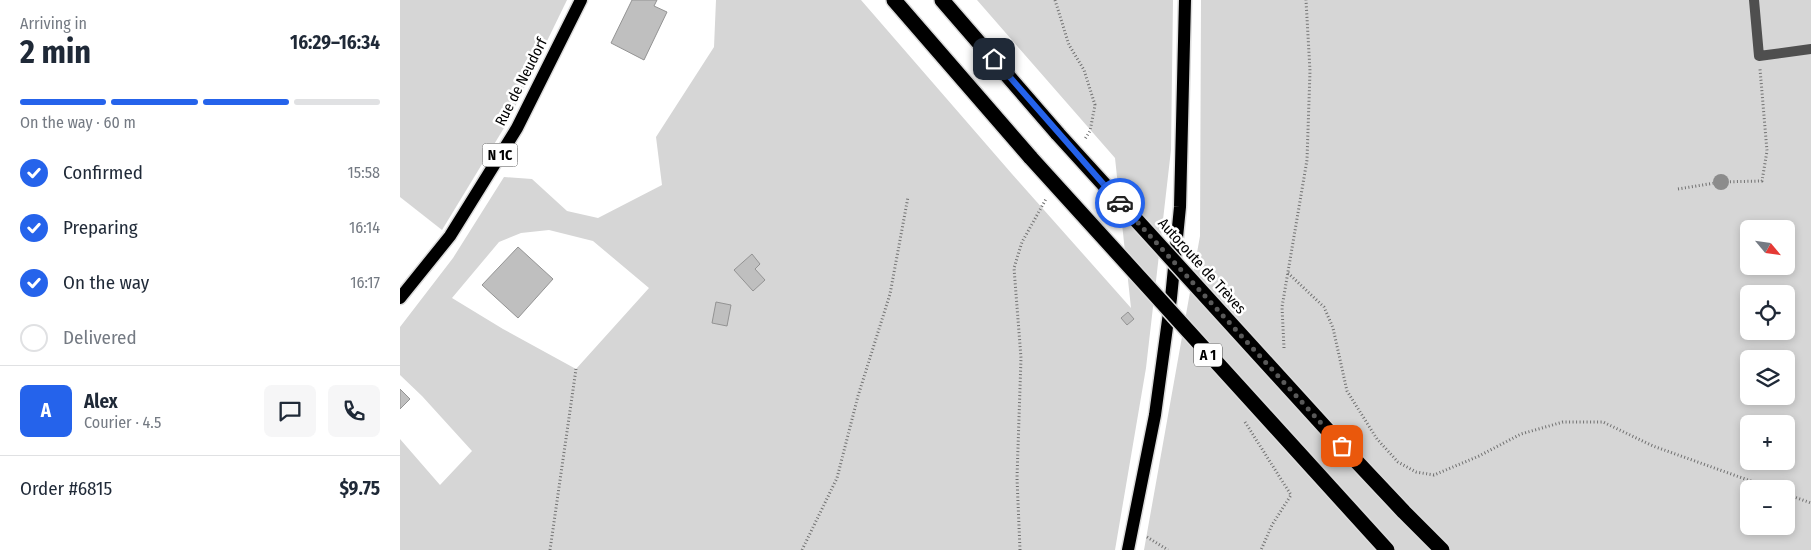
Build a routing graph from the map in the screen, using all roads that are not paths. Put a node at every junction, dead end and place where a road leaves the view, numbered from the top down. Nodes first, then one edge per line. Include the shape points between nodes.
1 (581, 0) edge
2 (894, 0) edge
3 (942, 0) edge
4 (1185, 0) edge
5 (1754, 0) edge
6 (1811, 49) edge
7 (400, 298) edge
8 (1128, 550) edge
9 (1387, 550) edge
10 (1442, 550) edge

1 - 7 main road, Rue de Neudorf / N 1C via 518,128 450,236
2 - 9 highway, A 1, bridge via 1031,158
3 - 10 highway, Autoroute de Trèves / A 1, bridge via 1058,134 1342,446
4 - 8 main road via 1178,226 1171,298 1155,415
5 - 6 street via 1759,56

